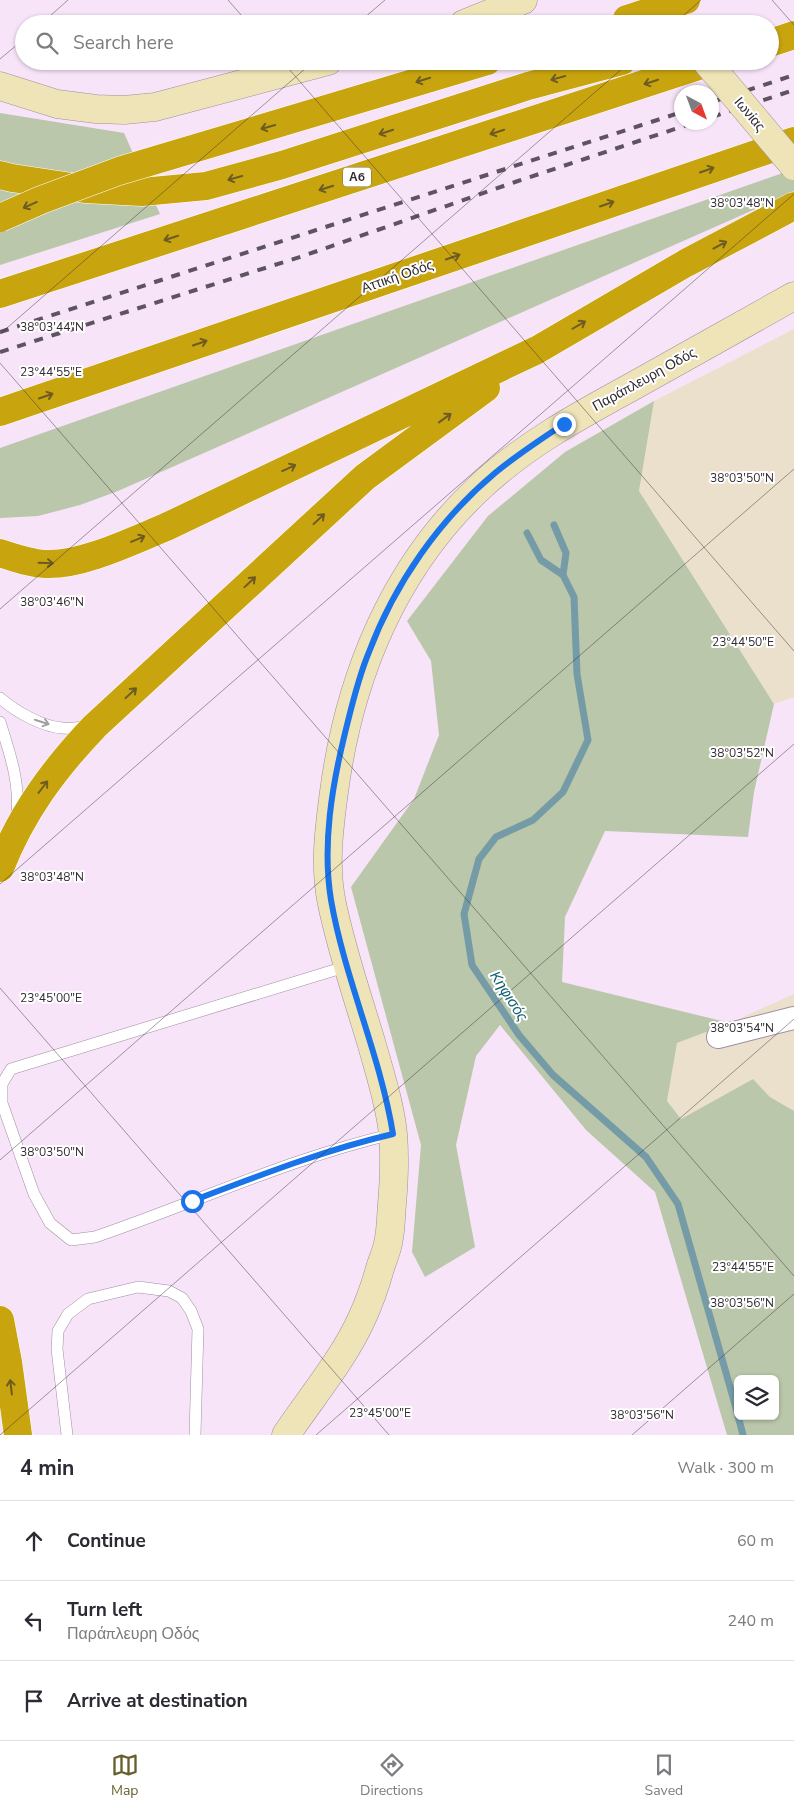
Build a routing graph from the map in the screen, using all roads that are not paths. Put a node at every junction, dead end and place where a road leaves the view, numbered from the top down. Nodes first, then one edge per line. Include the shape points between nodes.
1 (522, 0) edge
2 (655, 0) edge
3 (686, 0) edge
4 (486, 15) edge
5 (638, 15) edge
6 (668, 15) edge
7 (794, 34) edge
8 (779, 35) edge
9 (779, 40) edge
10 (295, 70) edge
11 (457, 70) edge
12 (588, 70) edge
13 (686, 70) edge
14 (714, 70) edge
15 (0, 86) edge
16 (794, 141) edge
17 (794, 166) edge
18 (0, 175) edge
19 (794, 206) edge
20 (0, 218) edge
21 (0, 294) edge
22 (794, 296) edge
23 (537, 350) junction
24 (0, 412) edge
25 (0, 553) edge
26 (0, 698) edge
27 (0, 722) edge
28 (95, 726) junction
29 (15, 833) junction
30 (0, 868) edge
31 (348, 966) junction
32 (794, 1018) edge
33 (718, 1037) dead end
34 (393, 1134) junction
35 (0, 1320) edge
36 (18, 1435) edge
37 (67, 1435) edge
38 (195, 1435) edge
39 (286, 1435) edge

1 - 4 street
2 - 6 street
3 - 5 highway, bridge
7 - 8 highway
7 - 9 highway
10 - 15 street via 155,107 124,110 57,104
11 -> 20 highway, bridge via 119,171
12 -> 18 highway via 528,86 282,166 206,186 132,192 85,189
13 -> 21 highway, Α6
14 - 17 street, Ιωνίας, bridge
24 -> 16 highway, Αττική Οδός
23 -> 19 highway via 686,263
22 - 31 street, Παράπλευρη Οδός via 540,439 480,486 416,561 398,590 369,651 338,761 327,859 332,900
25 -> 23 highway via 33,562 65,563 129,543
28 -> 23 highway via 365,477
26 -> 28 lane via 34,720 62,728
27 - 29 lane via 14,767 19,800
29 -> 28 highway via 64,758
29 - 30 highway
31 - 34 street, Παράπλευρη Οδός via 379,1071
31 - 34 lane via 11,1069 2,1084 2,1103 34,1194 50,1223 70,1240 96,1237 352,1143
32 - 33 street
34 - 39 street, Παράπλευρη Οδός via 389,1239 378,1277 362,1320
36 -> 35 highway
37 - 38 lane via 57,1349 58,1331 68,1314 88,1299 138,1286 169,1291 182,1298 198,1329

